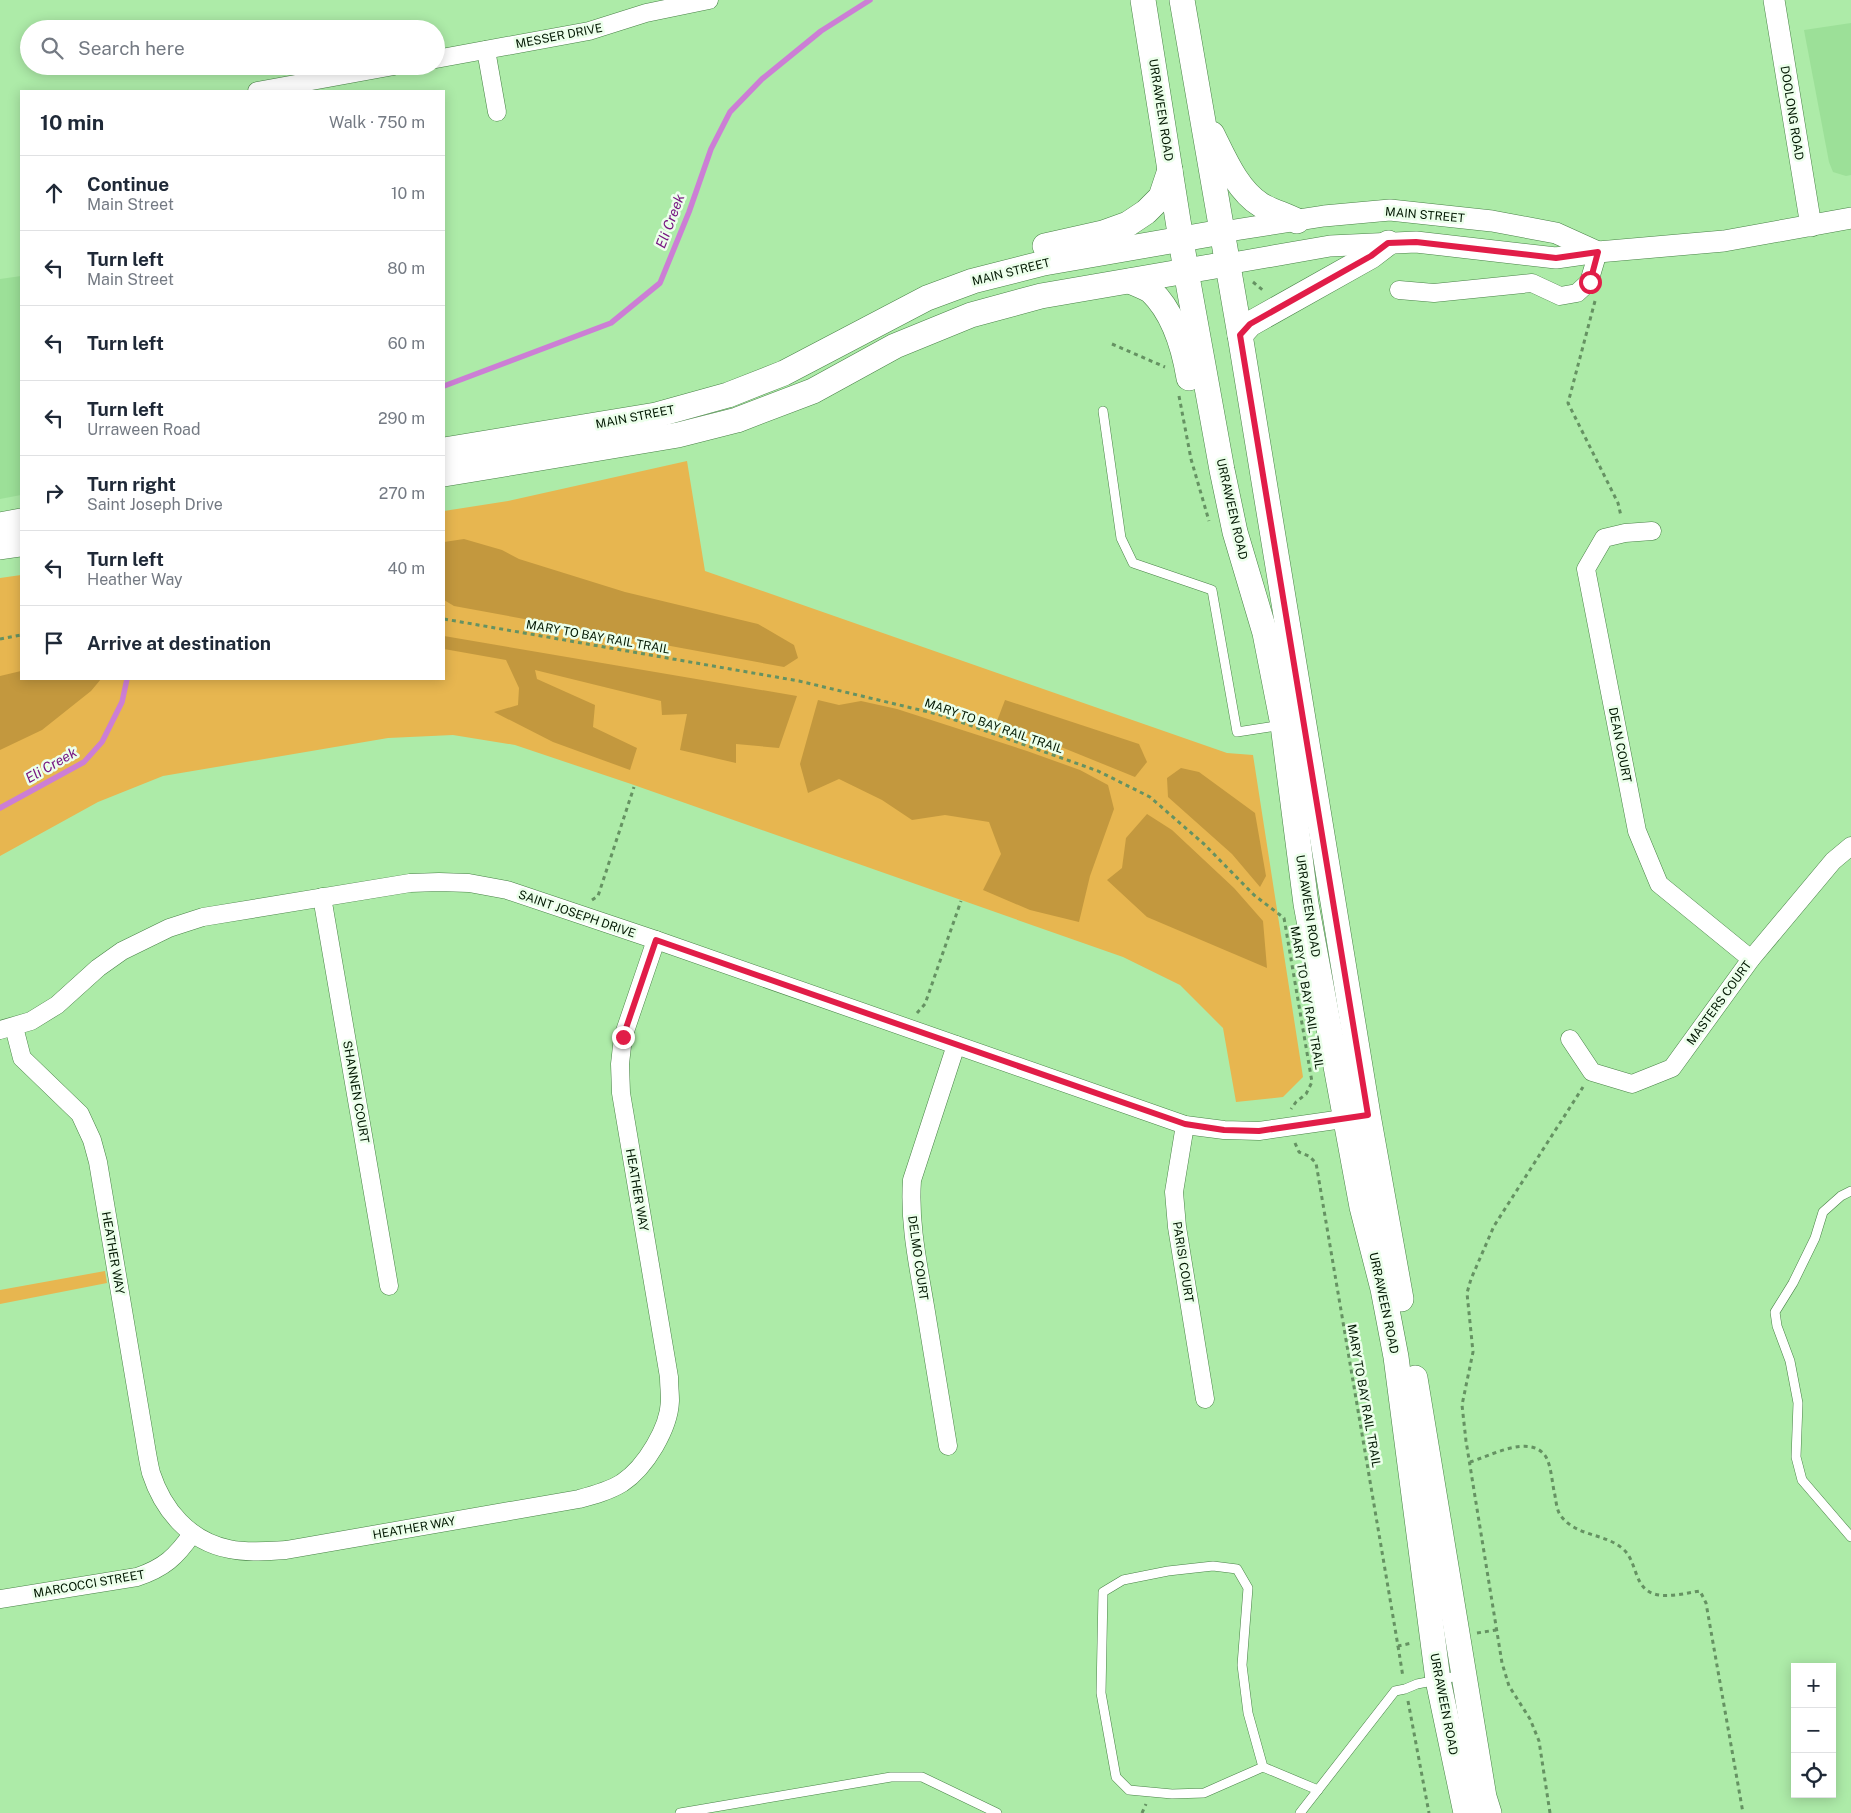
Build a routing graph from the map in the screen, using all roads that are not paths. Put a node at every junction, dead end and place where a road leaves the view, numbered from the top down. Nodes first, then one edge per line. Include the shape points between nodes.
1 (709, 0) edge
2 (1143, 0) edge
3 (1182, 0) edge
4 (1774, 0) edge
5 (486, 50) junction
6 (445, 57) edge
7 (345, 75) edge
8 (262, 90) edge
9 (1200, 109) junction
10 (497, 112) dead end
11 (1170, 169) junction
12 (1851, 218) edge
13 (1296, 221) junction
14 (1811, 226) junction
15 (1222, 232) junction
16 (1181, 238) junction
17 (1388, 243) junction
18 (1598, 252) junction
19 (1227, 264) junction
20 (1186, 271) junction
21 (1130, 281) junction
22 (1399, 290) dead end
23 (1240, 335) junction
24 (847, 340) junction
25 (1103, 411) dead end
26 (445, 450) edge
27 (445, 474) edge
28 (20, 521) edge
29 (0, 525) edge
30 (1652, 531) dead end
31 (1235, 532) junction
32 (20, 544) edge
33 (0, 547) edge
34 (1283, 725) junction
35 (1851, 846) edge
36 (322, 897) junction
37 (656, 940) junction
38 (1751, 959) junction
39 (7, 1029) edge
40 (1570, 1039) dead end
41 (956, 1045) junction
42 (1357, 1117) junction
43 (1185, 1124) junction
44 (1851, 1191) edge
45 (389, 1286) dead end
46 (1205, 1399) dead end
47 (948, 1446) dead end
48 (192, 1534) junction
49 (1851, 1538) edge
50 (0, 1599) edge
51 (1465, 1675) junction
52 (1438, 1680) junction
53 (1263, 1766) junction
54 (1318, 1790) junction
55 (680, 1813) edge
56 (997, 1813) edge
57 (1300, 1813) edge
58 (1466, 1813) edge
59 (1488, 1813) edge

1 - 5 street, MESSER DRIVE via 646,13 589,31
2 - 11 main road, URRAWEEN ROAD
3 - 9 main road, URRAWEEN ROAD
4 - 14 street, DOOLONG ROAD
5 - 6 street, MESSER DRIVE
5 - 10 street
7 - 8 street
9 - 13 main road via 1221,153 1250,197
9 - 15 main road, URRAWEEN ROAD
11 - 16 main road, URRAWEEN ROAD
11 - 24 main road via 1161,197 1128,224 982,262 934,279 878,303
12 - 14 street, MAIN STREET
13 - 15 street, MAIN STREET
13 - 18 street, MAIN STREET via 1390,210 1439,215 1556,233
14 - 18 street, MAIN STREET via 1724,240
15 - 16 main road, MAIN STREET
15 - 19 main road, URRAWEEN ROAD
16 - 20 main road, URRAWEEN ROAD
16 - 24 main road, MAIN STREET via 1044,263 973,281 927,298
17 - 18 street, MAIN STREET via 1416,242 1556,258
17 - 19 street, MAIN STREET via 1330,246
17 - 23 main road via 1371,256 1250,324
18 - 22 street via 1590,282 1577,293 1568,295 1560,296 1532,283 1434,293
19 - 20 main road, MAIN STREET
19 - 23 main road, URRAWEEN ROAD
20 - 21 main road, MAIN STREET
20 - 31 main road, URRAWEEN ROAD
21 - 27 main road, MAIN STREET via 1041,296 971,316 894,346 813,391 738,420 678,435
21 - 31 main road via 1149,290 1172,322 1185,354 1206,476
23 - 42 main road, URRAWEEN ROAD
24 - 26 main road, MAIN STREET via 784,373 728,395 656,415
25 - 34 lane via 1121,538 1133,564 1212,590 1237,732
28 - 29 main road
30 - 38 street, DEAN COURT via 1604,538 1586,569 1637,831 1660,884
31 - 34 main road, URRAWEEN ROAD via 1265,634
32 - 33 main road
34 - 42 main road, URRAWEEN ROAD via 1306,904
35 - 38 street, MASTERS COURT via 1833,861
36 - 37 street, SAINT JOSEPH DRIVE via 410,883 469,883 507,890
36 - 39 street, SAINT JOSEPH DRIVE via 204,917 169,928 122,951 57,1005 31,1021
36 - 45 street, SHANNEN COURT
37 - 41 street, SAINT JOSEPH DRIVE
37 - 48 street, HEATHER WAY via 623,1037 620,1064 621,1093 669,1377 670,1401 665,1424 640,1466 623,1482 579,1499 286,1550 230,1550
38 - 40 street, MASTERS COURT via 1672,1068 1632,1084 1592,1072
39 - 48 street, HEATHER WAY via 22,1058 80,1114 92,1140 151,1473 175,1519
41 - 43 street, SAINT JOSEPH DRIVE
41 - 47 street, DELMO COURT via 912,1180 911,1200 917,1262
42 - 43 street, SAINT JOSEPH DRIVE via 1259,1131
42 - 51 main road, URRAWEEN ROAD via 1431,1470
42 - 52 main road, URRAWEEN ROAD via 1362,1207 1396,1358
43 - 46 street, PARISI COURT via 1174,1192
44 - 49 lane via 1823,1212 1815,1238 1775,1312 1790,1361 1798,1403 1796,1457 1802,1480
48 - 50 street, MARCOCCI STREET via 169,1562 137,1577
51 - 52 lane
51 - 59 main road, URRAWEEN ROAD
52 - 54 lane via 1395,1691
52 - 58 main road, URRAWEEN ROAD
53 - 53 lane via 1204,1793 1129,1790 1116,1777 1101,1693 1103,1592 1123,1580 1168,1571 1214,1566 1237,1569 1248,1588 1242,1665 1248,1713
53 - 54 lane
54 - 57 lane
55 - 56 lane via 891,1777 922,1777

